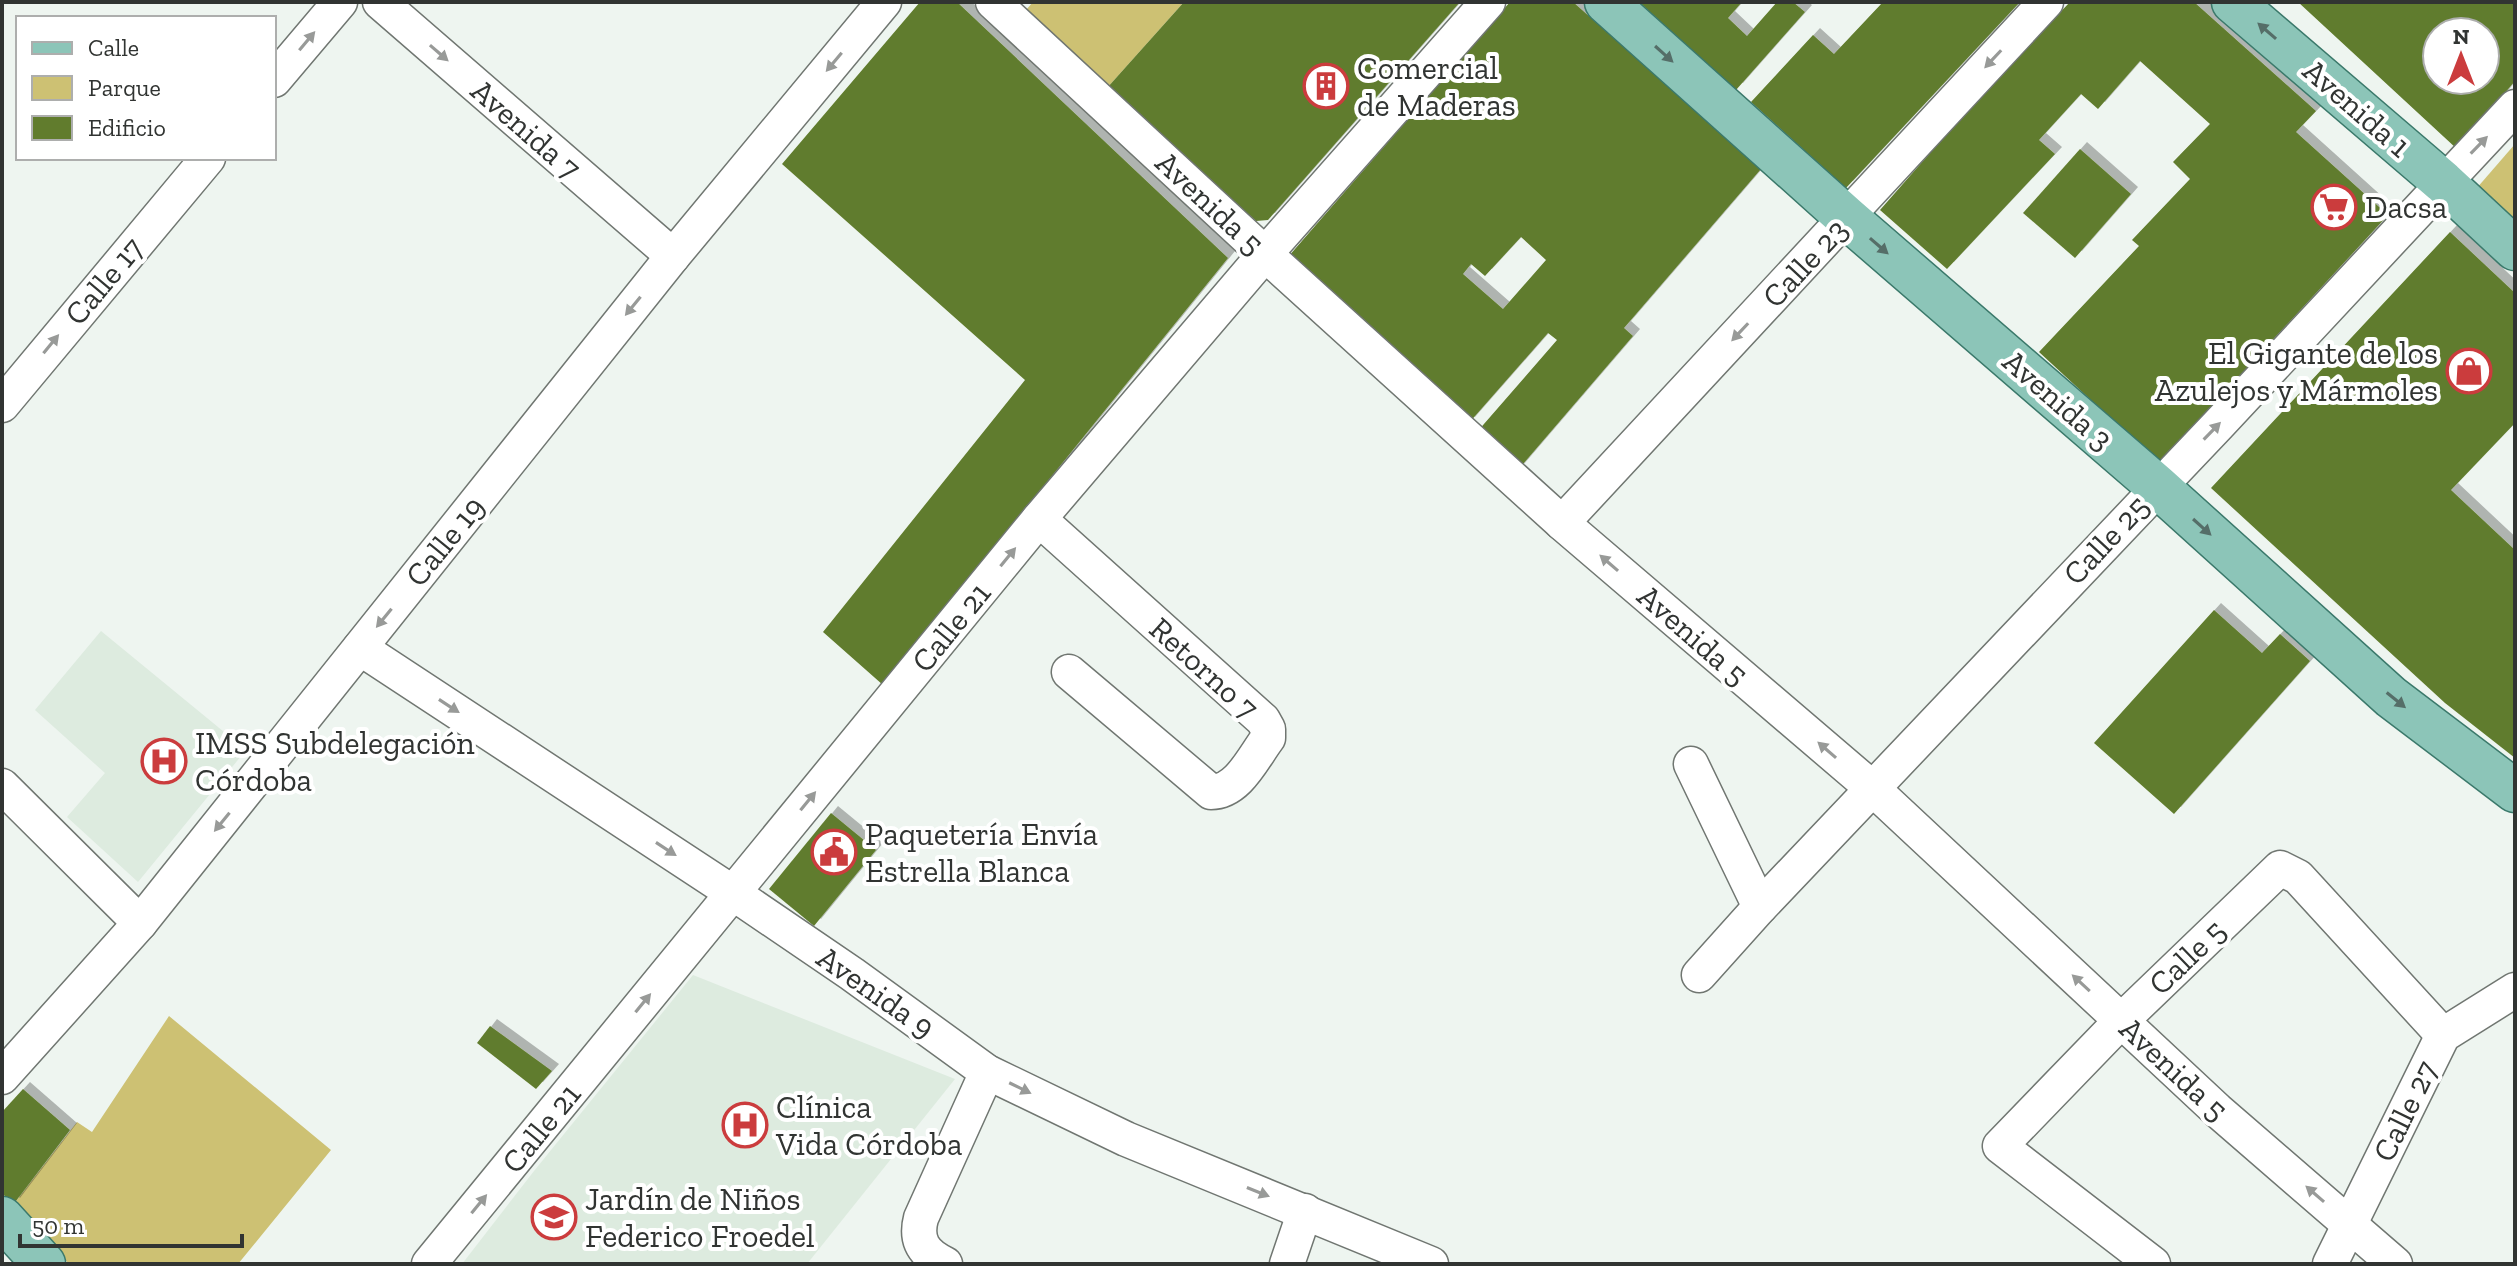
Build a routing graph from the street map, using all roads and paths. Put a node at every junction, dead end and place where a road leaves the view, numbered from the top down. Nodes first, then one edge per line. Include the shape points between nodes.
1 (340, 2) edge
2 (380, 2) edge
3 (884, 2) edge
4 (993, 2) edge
5 (1488, 2) edge
6 (1606, 2) edge
7 (2046, 2) edge
8 (2233, 2) edge
9 (276, 78) edge
10 (2515, 107) edge
11 (206, 160) edge
12 (2443, 182) junction
13 (1847, 218) junction
14 (2515, 249) edge
15 (1265, 254) junction
16 (673, 256) junction
17 (2, 405) edge
18 (2157, 486) junction
19 (1039, 519) junction
20 (1562, 523) junction
21 (360, 648) junction
22 (1069, 672) dead end
23 (1691, 764) dead end
24 (2, 786) edge
25 (1872, 788) junction
26 (2515, 791) edge
27 (733, 893) junction
28 (1760, 907) junction
29 (140, 923) junction
30 (1699, 975) dead end
31 (2515, 990) edge
32 (2121, 1021) junction
33 (2443, 1035) junction
34 (987, 1072) junction
35 (2, 1077) edge
36 (1305, 1211) junction
37 (2, 1218) edge
38 (2349, 1223) junction
39 (935, 1257) edge
40 (44, 1264) edge
41 (429, 1264) edge
42 (1287, 1264) edge
43 (1431, 1264) edge
44 (2153, 1264) edge
45 (2330, 1264) edge
46 (2395, 1264) edge

9 -> 1 street
2 -> 16 street, Avenida 7
3 -> 16 street, Calle 19
4 - 15 street, Avenida 5
5 - 15 street, Calle 21
6 -> 13 main road, Avenida 3
7 -> 13 street, Calle 23
12 -> 8 main road, Avenida 1
12 -> 10 street, Calle 25
17 -> 11 street, Calle 17
12 - 14 main road, Avenida 1
18 -> 12 street, Calle 25
13 -> 18 main road, Avenida 3
13 -> 20 street, Calle 23
15 - 19 street, Calle 21
15 - 20 street, Avenida 5
16 -> 21 street, Calle 19
18 - 25 street, Calle 25
18 -> 26 main road, Avenida 3 via 2391,697
19 - 22 street, Retorno 7 via 1263,720 1268,738 1232,787 1211,792
27 -> 19 street, Calle 21
25 -> 20 street, Avenida 5
21 -> 27 street, Avenida 9
21 -> 29 street, Calle 19
23 - 28 street
24 - 29 street
25 - 28 street, Calle 25
32 -> 25 street, Avenida 5
27 - 34 street, Avenida 9
41 -> 27 street, Calle 21
28 - 30 street, Calle 25
29 - 35 street, Calle 19
31 - 33 street, Calle 27
32 - 33 street, Calle 5 via 2280,868 2298,877
38 -> 32 street, Avenida 5
32 - 44 street, Calle 5 via 2000,1146
33 - 38 street, Calle 27
34 -> 36 street, Avenida 9 via 1126,1139
34 - 39 street via 917,1231
36 - 42 street
36 - 43 street, Avenida 9
37 - 40 main road
38 - 45 street, Calle 27
38 - 46 street, Avenida 5

